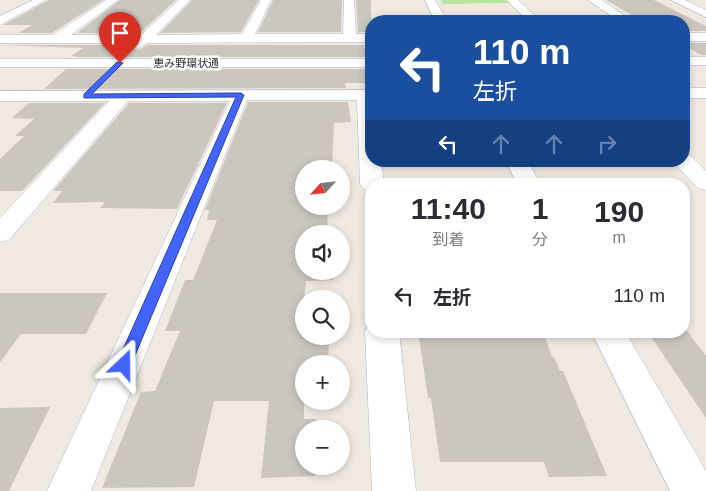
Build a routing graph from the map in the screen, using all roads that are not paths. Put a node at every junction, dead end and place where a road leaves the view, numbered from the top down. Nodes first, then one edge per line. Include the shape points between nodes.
1 (41, 0) edge
2 (113, 0) edge
3 (185, 0) edge
4 (266, 0) edge
5 (349, 0) edge
6 (430, 0) edge
7 (512, 0) edge
8 (594, 0) edge
9 (676, 0) edge
10 (706, 14) edge
11 (438, 15) edge
12 (529, 15) edge
13 (618, 15) edge
14 (0, 21) edge
15 (690, 37) edge
16 (706, 37) edge
17 (146, 38) junction
18 (248, 38) junction
19 (350, 38) junction
20 (365, 38) edge
21 (0, 39) edge
22 (56, 39) junction
23 (690, 61) edge
24 (706, 61) edge
25 (365, 62) edge
26 (0, 63) edge
27 (120, 63) junction
28 (690, 93) edge
29 (706, 93) edge
30 (241, 95) junction
31 (365, 95) edge
32 (0, 96) edge
33 (86, 96) junction
34 (123, 96) junction
35 (689, 167) edge
36 (706, 183) edge
37 (0, 234) edge
38 (383, 338) edge
39 (612, 338) edge
40 (69, 491) edge
41 (394, 491) edge
42 (692, 491) edge

1 - 14 street
2 - 22 street
3 - 17 street
4 - 18 street
5 - 19 street
6 - 11 street
7 - 12 street
8 - 13 street
9 - 10 street
15 - 16 street
17 - 18 street
17 - 22 street
17 - 27 street
18 - 19 street
19 - 20 street
21 - 22 street
23 - 24 street
25 - 27 street, 恵み野環状通
26 - 27 street, 恵み野環状通
27 - 33 street
28 - 29 street
30 - 31 street
30 - 34 street
30 - 40 street
32 - 33 street
33 - 34 street
34 - 37 street
35 - 36 street
38 - 41 street
39 - 42 street

